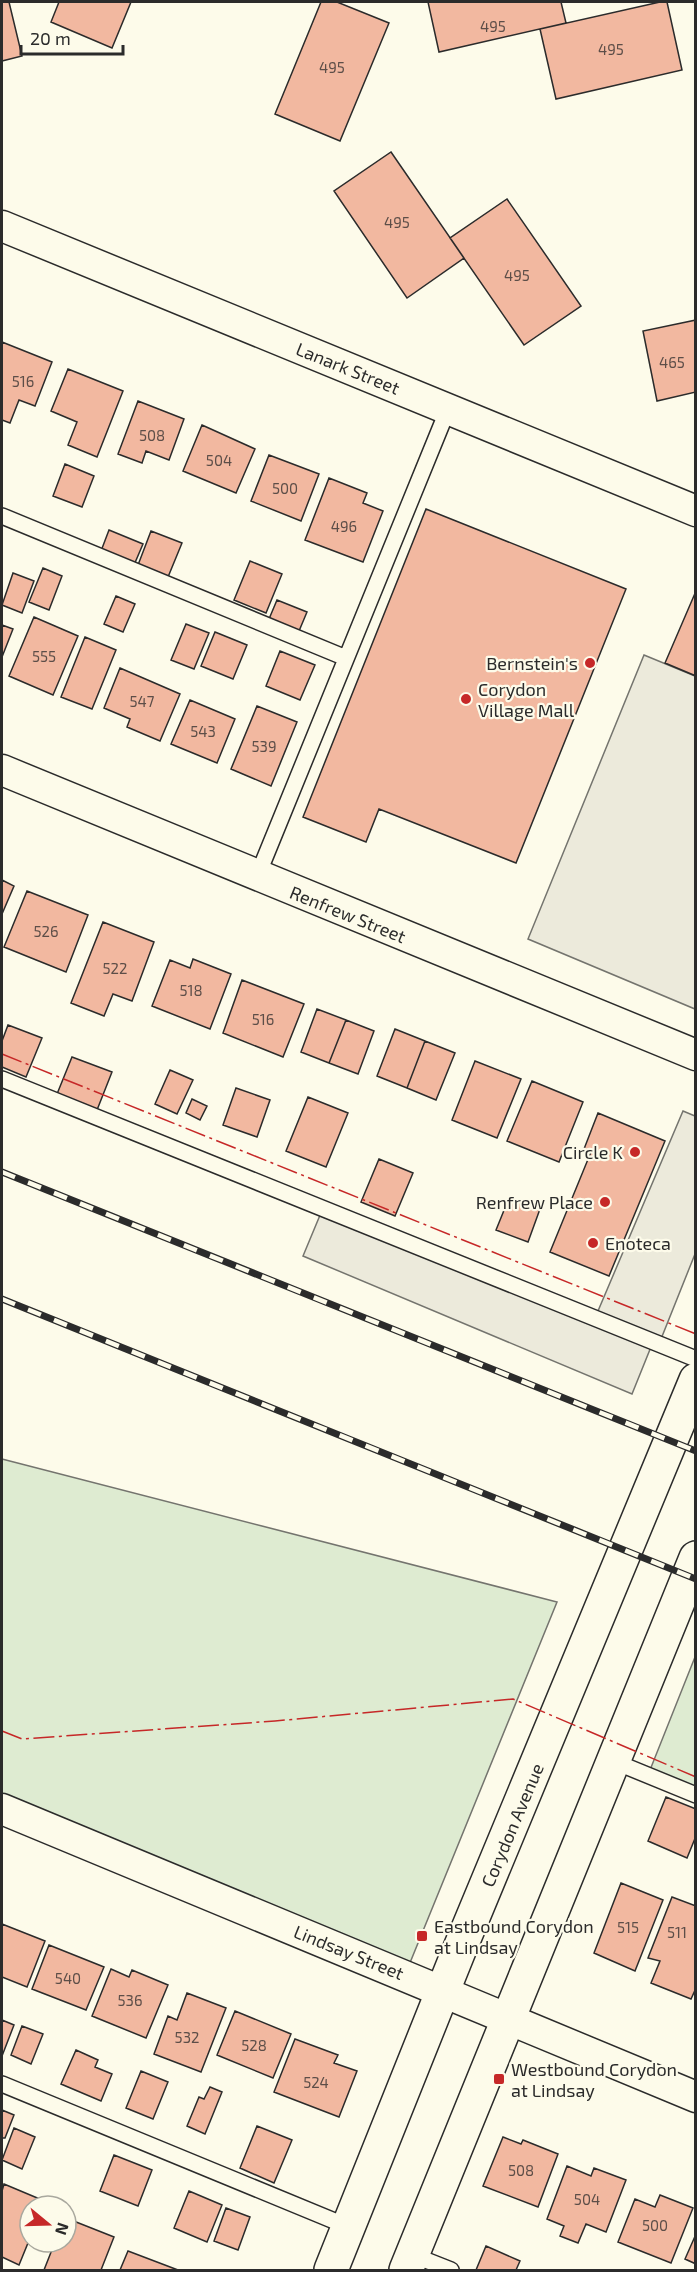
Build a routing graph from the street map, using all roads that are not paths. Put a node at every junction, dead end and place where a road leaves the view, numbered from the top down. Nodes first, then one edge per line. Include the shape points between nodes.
1 (2, 226) edge
2 (448, 409) junction
3 (696, 511) edge
4 (2, 516) edge
5 (346, 658) junction
6 (2, 770) edge
7 (257, 877) junction
8 (696, 1055) edge
9 (2, 1079) edge
10 (696, 1359) edge
11 (696, 1380) edge
12 (696, 1558) edge
13 (613, 1761) junction
14 (696, 1795) edge
15 (2, 1809) edge
16 (443, 1991) junction
17 (508, 2019) junction
18 (2, 2084) edge
19 (696, 2097) edge
20 (349, 2226) junction
21 (409, 2263) edge
22 (331, 2271) edge
23 (451, 2271) edge

1 - 2 street, Lanark Street
2 - 3 street, Lanark Street
2 - 5 lane
4 - 5 lane
5 - 7 lane
6 - 7 street, Renfrew Street
7 - 8 street, Renfrew Street
9 - 10 lane
11 - 16 main road, Corydon Avenue
12 - 13 main road
13 - 14 lane
13 - 17 main road
15 - 16 street, Lindsay Street
16 - 17 street, Lindsay Street
16 - 20 main road, Corydon Avenue
17 - 19 street, Lindsay Street
17 - 21 main road
18 - 20 lane
20 - 22 main road, Corydon Avenue
21 - 23 lane

